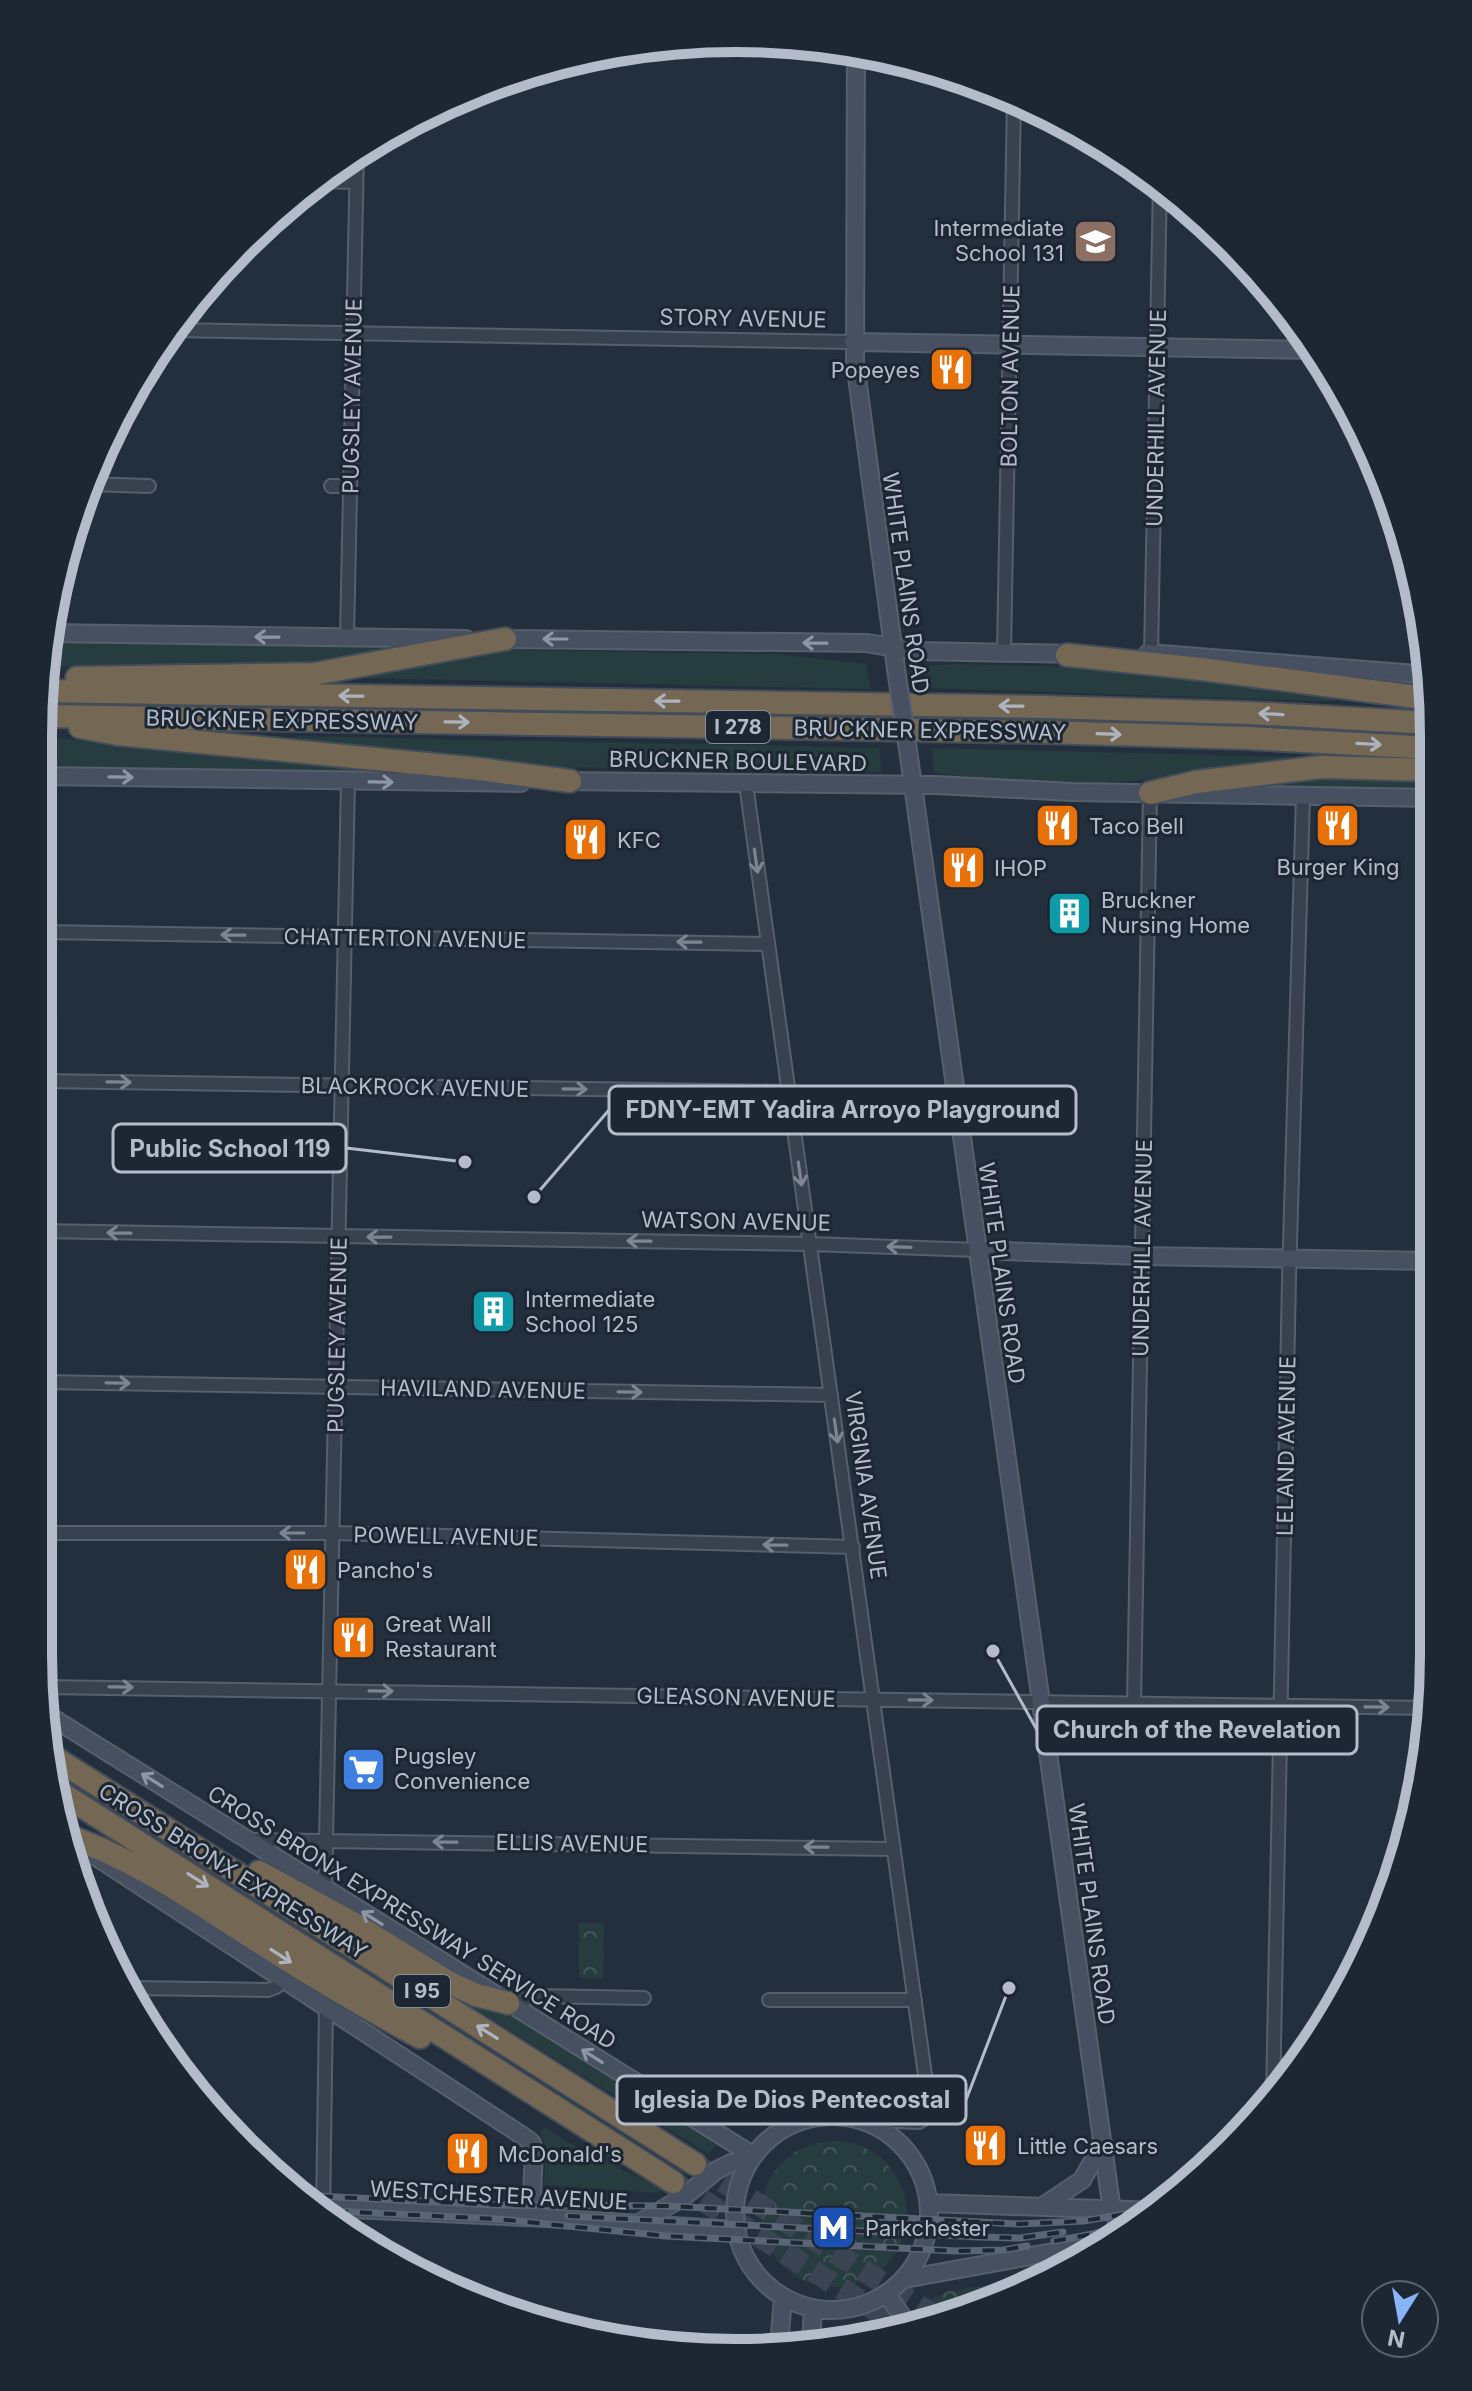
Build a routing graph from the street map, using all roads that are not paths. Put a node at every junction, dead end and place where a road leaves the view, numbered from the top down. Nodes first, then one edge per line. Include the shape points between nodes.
1 (856, 63) edge
2 (1014, 111) edge
3 (357, 167) edge
4 (336, 181) edge
5 (356, 182) junction
6 (1160, 199) edge
7 (186, 330) edge
8 (353, 333) junction
9 (853, 342) junction
10 (1011, 345) junction
11 (1297, 345) edge
12 (1157, 347) junction
13 (100, 484) edge
14 (149, 486) dead end
15 (331, 486) dead end
16 (350, 486) junction
17 (60, 633) edge
18 (347, 638) junction
19 (505, 639) junction
20 (893, 647) junction
21 (1004, 653) junction
22 (1151, 654) junction
23 (1067, 655) junction
24 (1417, 674) edge
25 (54, 680) edge
26 (53, 691) edge
27 (1419, 697) edge
28 (52, 718) edge
29 (52, 720) edge
30 (1420, 722) edge
31 (1420, 747) edge
32 (1420, 770) edge
33 (52, 776) edge
34 (348, 781) junction
35 (570, 781) junction
36 (746, 784) junction
37 (913, 785) junction
38 (1150, 793) junction
39 (1303, 796) junction
40 (1420, 798) edge
41 (52, 932) edge
42 (344, 937) junction
43 (767, 944) junction
44 (52, 1081) edge
45 (341, 1085) junction
46 (789, 1092) junction
47 (52, 1231) edge
48 (338, 1236) junction
49 (810, 1244) junction
50 (977, 1250) junction
51 (1142, 1256) junction
52 (1290, 1260) junction
53 (1420, 1261) edge
54 (52, 1382) edge
55 (335, 1387) junction
56 (831, 1395) junction
57 (52, 1533) edge
58 (333, 1533) junction
59 (853, 1547) junction
60 (53, 1687) edge
61 (330, 1690) junction
62 (873, 1699) junction
63 (1040, 1702) junction
64 (1134, 1703) junction
65 (1281, 1706) junction
66 (1418, 1708) edge
67 (55, 1719) edge
68 (61, 1761) edge
69 (67, 1797) edge
70 (150, 1819) junction
71 (249, 1840) junction
72 (78, 1841) edge
73 (328, 1841) junction
74 (79, 1845) edge
75 (894, 1849) junction
76 (325, 1889) junction
77 (283, 1978) junction
78 (139, 1988) edge
79 (644, 1998) dead end
80 (769, 2000) dead end
81 (915, 2000) junction
82 (508, 2003) junction
83 (326, 2006) junction
84 (1273, 2078) edge
85 (852, 2119) junction
86 (601, 2136) junction
87 (1103, 2143) junction
88 (753, 2157) junction
89 (695, 2164) tunnel mouth
90 (673, 2182) tunnel mouth
91 (319, 2197) edge
92 (929, 2203) junction
93 (1043, 2206) junction
94 (338, 2211) edge
95 (1112, 2211) junction
96 (1134, 2211) edge
97 (531, 2217) junction
98 (1118, 2223) edge
99 (638, 2224) junction
100 (736, 2230) junction
101 (1106, 2230) edge
102 (1084, 2244) edge
103 (904, 2279) junction
104 (887, 2294) junction
105 (783, 2297) junction
106 (813, 2309) junction
107 (903, 2318) edge
108 (811, 2335) edge
109 (780, 2338) edge

1 - 9 main road, WHITE PLAINS ROAD
2 - 10 street, BOLTON AVENUE
3 - 5 street, PUGSLEY AVENUE
4 - 5 street
5 - 8 street, PUGSLEY AVENUE
6 - 12 street, UNDERHILL AVENUE
7 - 8 street, STORY AVENUE
8 - 9 street, STORY AVENUE
8 - 16 street, PUGSLEY AVENUE
9 - 10 main road, STORY AVENUE
9 - 20 main road, WHITE PLAINS ROAD
10 - 12 main road, STORY AVENUE
10 - 21 street, BOLTON AVENUE
11 - 12 main road, STORY AVENUE
12 - 22 street, UNDERHILL AVENUE
13 - 14 street
15 - 16 street
16 - 18 street, PUGSLEY AVENUE
18 -> 17 main road
18 - 19 main road
20 -> 19 main road
19 - 25 highway via 314,674
20 - 21 main road
20 - 37 main road, WHITE PLAINS ROAD, bridge
21 - 23 main road
22 - 23 main road
22 - 24 main road
23 - 27 highway
30 -> 26 highway, BRUCKNER EXPRESSWAY / I 278 via 1071,707
28 -> 31 highway, BRUCKNER EXPRESSWAY / I 278 via 1055,732
29 - 35 highway via 117,734
32 - 38 highway via 1321,767
33 -> 34 main road, BRUCKNER BOULEVARD
34 -> 35 main road, BRUCKNER BOULEVARD
34 - 42 street, PUGSLEY AVENUE
35 - 36 main road, BRUCKNER BOULEVARD
36 - 37 main road, BRUCKNER BOULEVARD
36 -> 43 street, VIRGINIA AVENUE
37 - 38 main road, BRUCKNER BOULEVARD
37 - 50 main road, WHITE PLAINS ROAD
38 - 39 main road, BRUCKNER BOULEVARD
38 - 51 street, UNDERHILL AVENUE
39 - 40 main road, BRUCKNER BOULEVARD
39 - 52 street, LELAND AVENUE
42 -> 41 street, CHATTERTON AVENUE
43 -> 42 street, CHATTERTON AVENUE
42 - 45 street, PUGSLEY AVENUE
43 - 46 street, VIRGINIA AVENUE
44 -> 45 street, BLACKROCK AVENUE
45 -> 46 street, BLACKROCK AVENUE
45 - 48 street, PUGSLEY AVENUE
46 -> 49 street, VIRGINIA AVENUE
48 -> 47 street, WATSON AVENUE
49 -> 48 street, WATSON AVENUE
48 - 55 street, PUGSLEY AVENUE
50 -> 49 street, WATSON AVENUE
49 - 56 street, VIRGINIA AVENUE
50 - 51 main road, WATSON AVENUE
50 - 63 main road, WHITE PLAINS ROAD
51 - 52 main road, WATSON AVENUE
51 - 64 street, UNDERHILL AVENUE
52 - 53 main road, WATSON AVENUE
52 - 65 street, LELAND AVENUE
54 -> 55 street, HAVILAND AVENUE
55 -> 56 street, HAVILAND AVENUE
55 - 58 street, PUGSLEY AVENUE
56 -> 59 street, VIRGINIA AVENUE
58 -> 57 street, POWELL AVENUE
59 -> 58 street, POWELL AVENUE
58 - 61 street, PUGSLEY AVENUE
59 - 62 street, VIRGINIA AVENUE
60 -> 61 street, GLEASON AVENUE
61 -> 62 street, GLEASON AVENUE
61 - 73 street, PUGSLEY AVENUE
62 -> 63 street, GLEASON AVENUE
62 - 75 street, VIRGINIA AVENUE
63 - 64 street, GLEASON AVENUE
63 - 87 main road, WHITE PLAINS ROAD
64 - 65 street, GLEASON AVENUE
65 -> 66 street, GLEASON AVENUE
65 - 84 street, LELAND AVENUE
71 -> 67 main road, CROSS BRONX EXPRESSWAY SERVICE ROAD
68 - 70 highway, CROSS BRONX EXPRESSWAY / I 95
69 -> 86 highway, CROSS BRONX EXPRESSWAY / I 95
70 - 82 highway via 321,1905 450,1983
89 -> 70 highway, CROSS BRONX EXPRESSWAY / I 95
71 - 73 street, ELLIS AVENUE
71 - 76 main road, CROSS BRONX EXPRESSWAY SERVICE ROAD
72 -> 86 highway via 138,1866 328,1986
75 -> 73 street, ELLIS AVENUE
73 - 76 street, PUGSLEY AVENUE
74 - 77 main road
75 - 81 street, VIRGINIA AVENUE
82 -> 76 main road, CROSS BRONX EXPRESSWAY SERVICE ROAD
77 - 78 street via 268,1990
77 - 83 main road
79 - 82 street via 538,1996
80 - 81 street
81 - 85 street, VIRGINIA AVENUE via 927,2117 914,2123
88 -> 82 main road, CROSS BRONX EXPRESSWAY SERVICE ROAD
83 - 91 street
83 - 97 main road via 532,2143
85 - 88 main road via 824,2117 797,2123 773,2136
85 - 92 main road via 882,2130 902,2146 921,2174
86 - 90 highway, CROSS BRONX EXPRESSWAY / I 95
87 - 93 main road via 1082,2180
87 - 95 main road, WHITE PLAINS ROAD
88 - 99 main road, WESTCHESTER AVENUE via 717,2170
88 - 100 main road via 737,2195
92 - 93 main road
92 - 103 main road via 925,2243
93 - 95 main road
94 - 97 main road, WESTCHESTER AVENUE
95 - 96 main road
95 - 98 main road, WHITE PLAINS ROAD
95 - 101 main road
97 - 99 main road, WESTCHESTER AVENUE
99 - 100 main road, WESTCHESTER AVENUE
100 - 105 main road via 753,2270
102 - 103 main road
103 - 104 main road
104 - 106 main road via 852,2309
104 - 107 main road
105 - 106 main road
105 - 109 main road
106 - 108 main road

